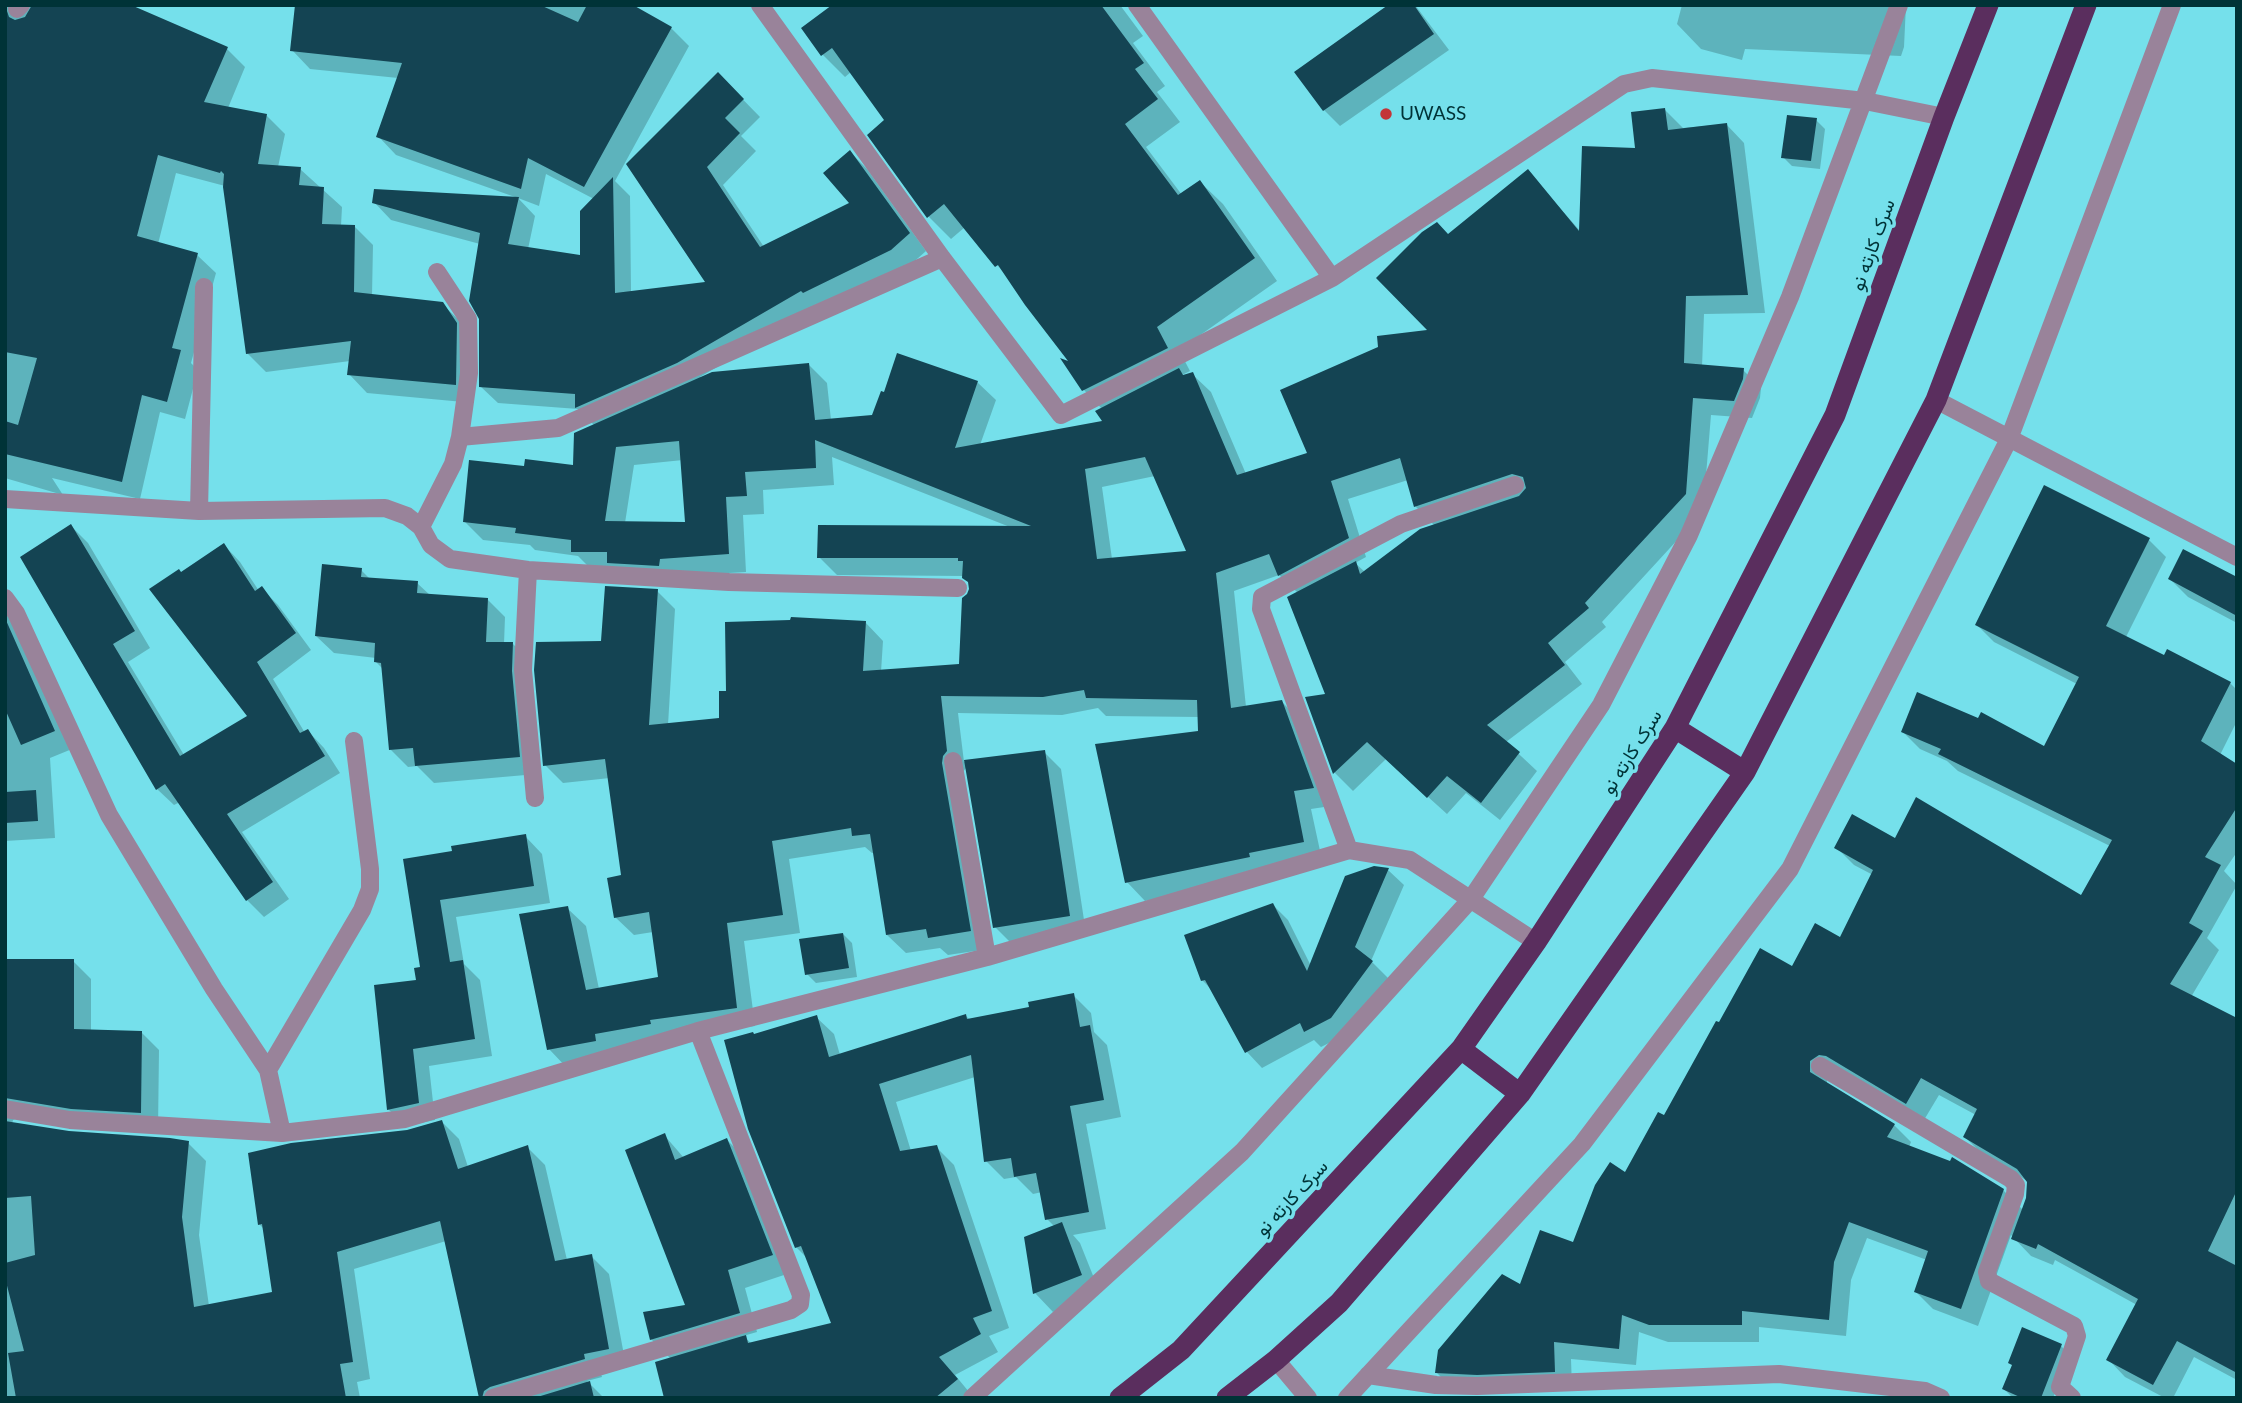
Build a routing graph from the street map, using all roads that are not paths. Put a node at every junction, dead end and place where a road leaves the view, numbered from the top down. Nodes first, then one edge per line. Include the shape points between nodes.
1 (760, 5) edge
2 (1138, 5) edge
3 (1899, 5) edge
4 (1987, 5) edge
5 (2086, 5) edge
6 (2172, 5) edge
7 (1865, 101) junction
8 (1944, 117) junction
9 (942, 258) junction
10 (436, 272) dead end
11 (1332, 278) junction
12 (204, 286) dead end
13 (1936, 400) junction
14 (460, 437) junction
15 (2009, 439) junction
16 (1516, 485) dead end
17 (5, 499) edge
18 (199, 511) junction
19 (421, 527) junction
20 (2237, 557) edge
21 (528, 570) junction
22 (958, 588) dead end
23 (5, 598) edge
24 (1675, 728) junction
25 (354, 741) dead end
26 (953, 761) dead end
27 (1745, 772) junction
28 (535, 798) dead end
29 (1349, 850) junction
30 (1471, 899) junction
31 (1536, 942) junction
32 (987, 957) junction
33 (698, 1031) junction
34 (1461, 1049) junction
35 (1820, 1066) dead end
36 (268, 1070) junction
37 (1520, 1094) junction
38 (5, 1109) edge
39 (282, 1133) junction
40 (1276, 1360) junction
41 (1368, 1375) junction
42 (493, 1398) edge
43 (972, 1398) edge
44 (1119, 1398) edge
45 (1227, 1398) edge
46 (1308, 1398) edge
47 (1347, 1398) edge
48 (1941, 1398) edge
49 (2072, 1398) edge

1 - 9 street
2 - 11 street
3 - 7 street
4 - 8 highway, سرک کارته نو
5 - 13 highway
6 - 15 street
7 - 8 street
7 - 11 street via 1652,78 1624,84
7 - 30 street via 1790,297 1689,535 1601,705
8 - 24 highway, سرک کارته نو via 1835,415
9 - 11 street via 1061,415
9 - 14 street via 558,428
10 - 14 street via 468,319 469,373
12 - 18 street
13 - 15 street
13 - 27 highway
14 - 19 street via 453,464
15 - 20 street
15 - 41 street via 1790,869 1582,1144
16 - 29 street via 1401,524 1262,597 1261,609
17 - 18 street
18 - 19 street via 385,508
19 - 21 street via 431,545 450,559
21 - 22 street via 729,582
21 - 28 street via 523,670
23 - 36 street via 109,815
24 - 27 highway
24 - 31 highway, سرک کارته نو
25 - 36 street via 370,888 362,910
26 - 32 street
27 - 37 highway
29 - 30 street via 1409,860
29 - 32 street
30 - 31 street
30 - 43 street via 1242,1152
31 - 34 highway, سرک کارته نو
32 - 33 street
33 - 39 street via 405,1119
33 - 42 street via 801,1295 800,1304
34 - 37 highway
34 - 44 highway, سرک کارته نو via 1181,1350
35 - 49 street via 2016,1185 1987,1272 1989,1281 2074,1326 2077,1336 2060,1387
36 - 39 street
37 - 40 highway via 1339,1303
38 - 39 street via 70,1120
40 - 45 highway
40 - 46 street
41 - 47 street
41 - 48 street via 1477,1387 1779,1374 1925,1391

